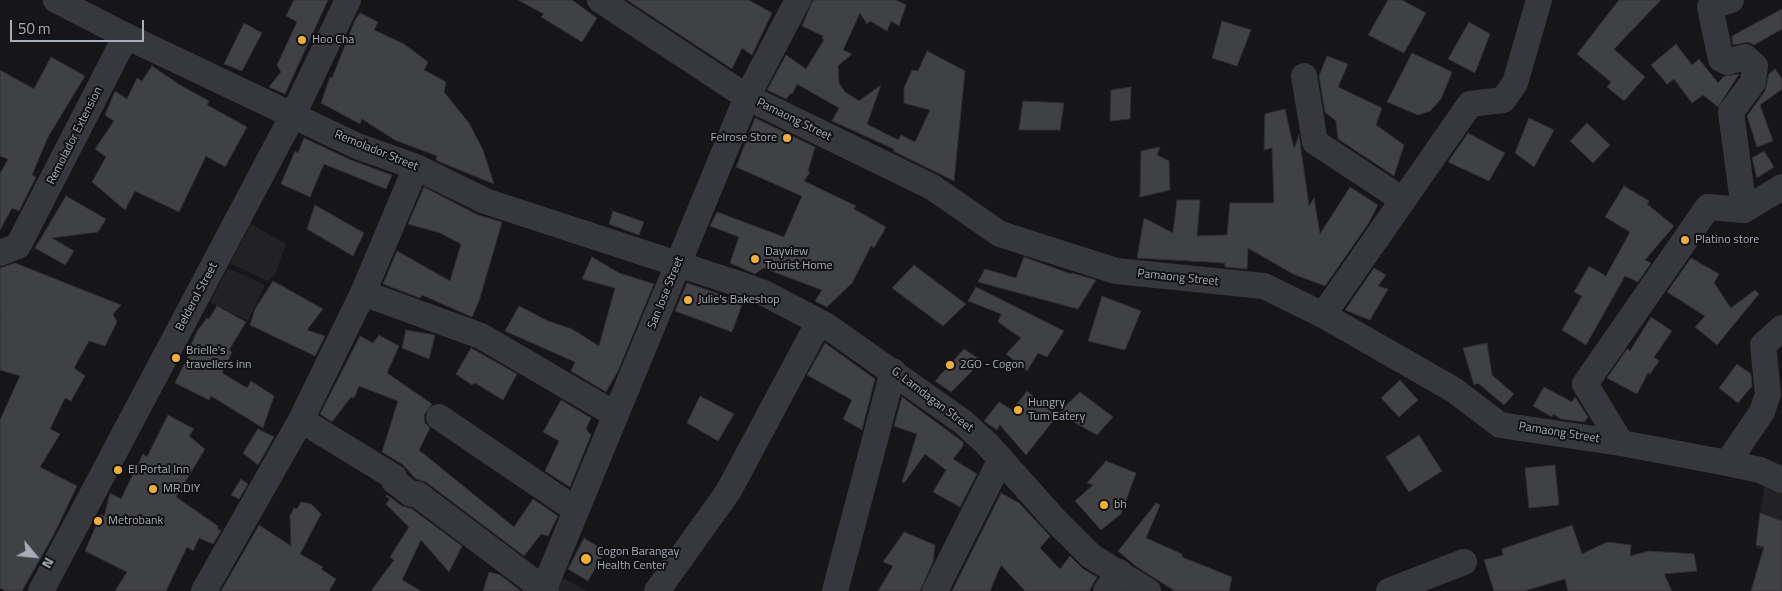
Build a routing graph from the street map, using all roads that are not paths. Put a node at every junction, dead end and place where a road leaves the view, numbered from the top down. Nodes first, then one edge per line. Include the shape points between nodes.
1 (56, 0) edge
2 (348, 0) edge
3 (600, 0) edge
4 (798, 0) edge
5 (1539, 0) edge
6 (1731, 0) edge
7 (635, 10) edge
8 (126, 36) junction
9 (1304, 76) dead end
10 (747, 97) junction
11 (293, 115) junction
12 (416, 167) junction
13 (1782, 186) edge
14 (1403, 200) junction
15 (1744, 210) junction
16 (14, 245) edge
17 (679, 263) junction
18 (362, 293) junction
19 (1323, 315) junction
20 (819, 322) junction
21 (1782, 328) edge
22 (893, 370) junction
23 (616, 415) junction
24 (439, 417) dead end
25 (301, 420) junction
26 (1621, 443) junction
27 (1000, 459) junction
28 (1727, 463) junction
29 (1782, 480) edge
30 (576, 510) junction
31 (1464, 562) dead end
32 (1112, 582) edge
33 (544, 590) edge
34 (41, 591) edge
35 (204, 591) edge
36 (658, 591) edge
37 (835, 591) edge
38 (935, 591) edge
39 (1148, 591) edge
40 (1388, 591) edge

1 - 8 street, Remolador Street
2 - 11 street, Belderol Street
3 - 7 street, Pamaong Street
4 - 10 street, San Jose Street
5 - 14 street via 1515,83 1503,100 1470,104
6 - 15 street via 1710,7 1721,59 1727,62 1745,58 1755,66 1753,82 1731,112
7 - 10 street, Pamaong Street
8 - 11 street, Remolador Street
8 - 16 street, Remolador Extension
9 - 14 street via 1315,142
10 - 17 street, San Jose Street
10 - 19 street, Pamaong Street via 932,187 1000,234 1116,271 1264,286
11 - 12 street, Remolador Street via 357,146
11 - 34 street, Belderol Street
12 - 17 street, Remolador Street via 485,201
12 - 18 street
13 - 15 street
14 - 19 street
15 - 26 street via 1708,207 1586,384
17 - 20 street, G. Lamdagan Street via 766,294
17 - 23 street, San Jose Street
18 - 23 street via 481,336
18 - 25 street
19 - 26 street, Pamaong Street via 1454,390 1500,424
20 - 22 street, G. Lamdagan Street
20 - 36 street via 728,492
21 - 28 street via 1763,345 1768,394 1762,412
22 - 27 street, G. Lamdagan Street via 963,422
22 - 37 street
23 - 30 street, San Jose Street
24 - 30 street
25 - 33 street via 394,477 394,481 405,490 417,494
25 - 35 street
26 - 28 street, Pamaong Street
27 - 32 street, G. Lamdagan Street
27 - 38 street
28 - 29 street, Pamaong Street via 1760,470
30 - 33 street, San Jose Street
31 - 40 street
32 - 39 street, G. Lamdagan Street

